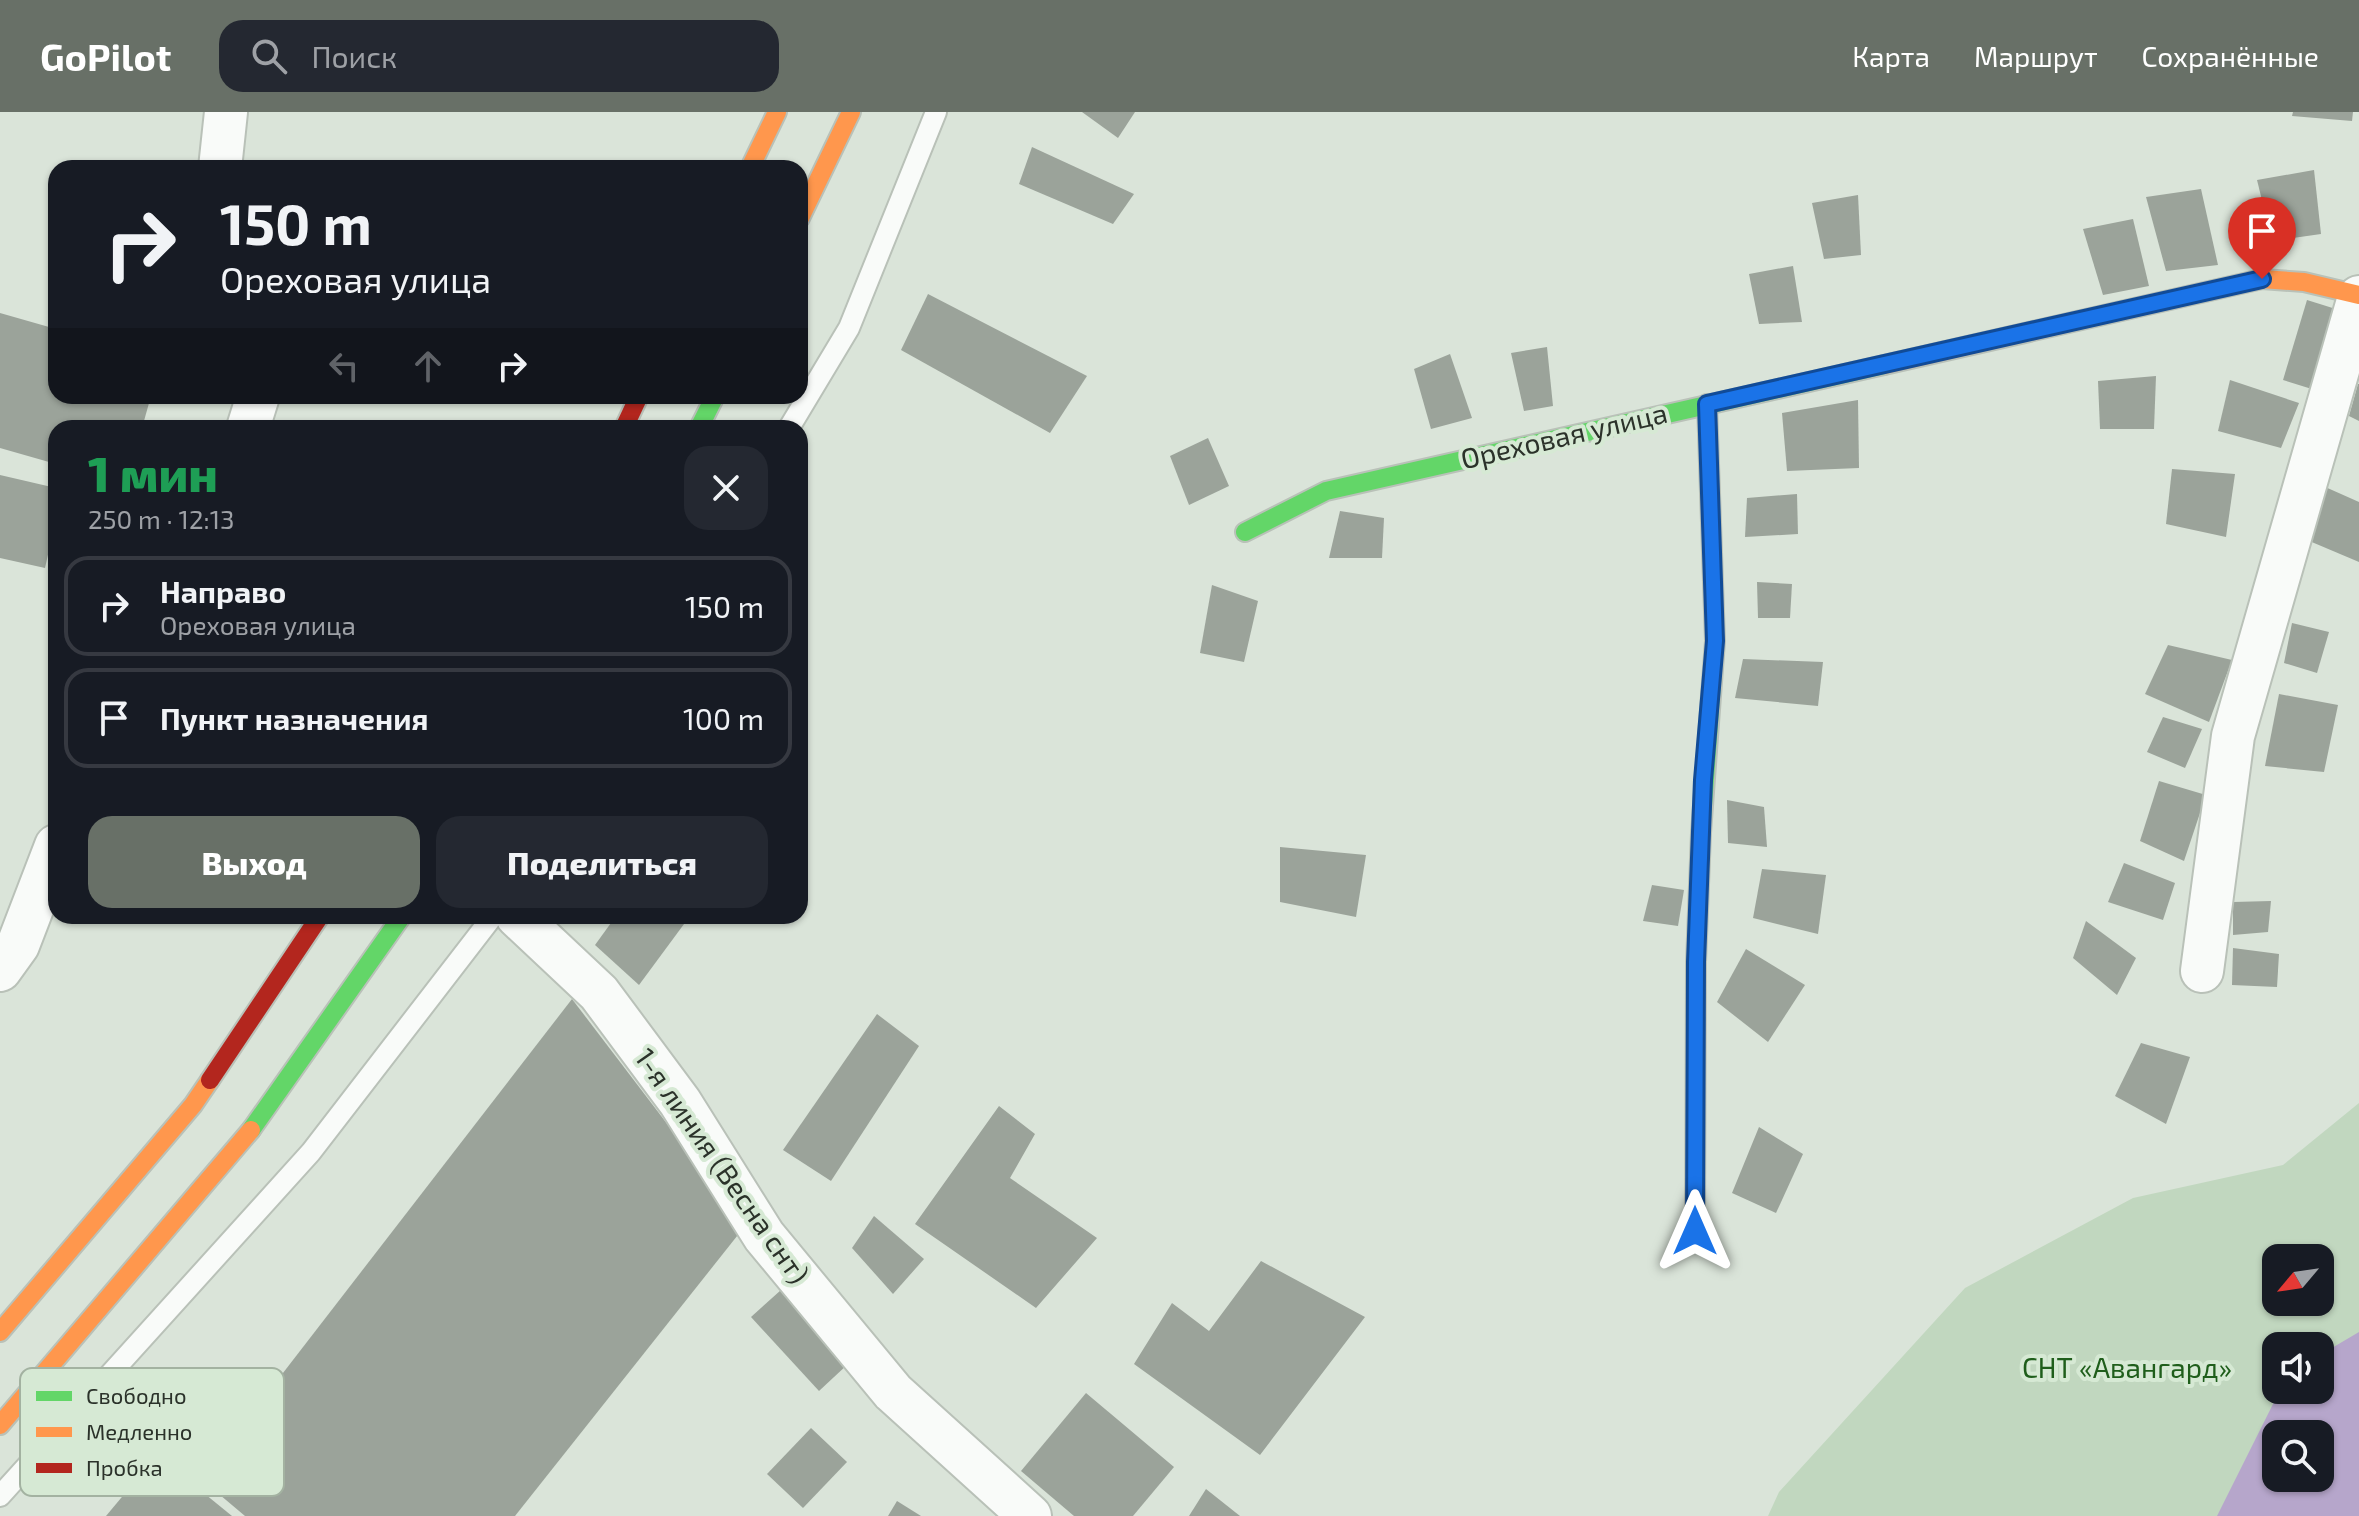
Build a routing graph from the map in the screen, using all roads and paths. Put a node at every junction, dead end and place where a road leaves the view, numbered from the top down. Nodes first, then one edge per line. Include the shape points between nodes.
1 (226, 112) edge
2 (777, 112) edge
3 (851, 112) edge
4 (936, 112) edge
5 (221, 160) edge
6 (754, 160) edge
7 (808, 201) edge
8 (2359, 296) edge
9 (808, 396) edge
10 (1707, 404) junction
11 (1245, 532) dead end
12 (48, 867) edge
13 (315, 924) edge
14 (396, 924) edge
15 (487, 924) edge
16 (526, 924) edge
17 (0, 970) edge
18 (2202, 971) dead end
19 (1695, 1231) dead end
20 (0, 1332) edge
21 (49, 1368) edge
22 (116, 1368) edge
23 (20, 1402) edge
24 (0, 1425) edge
25 (20, 1474) edge
26 (0, 1496) edge
27 (1030, 1516) edge

1 - 5 street
2 - 6 street
3 - 7 street
4 - 9 lane via 849,328
8 - 10 street, Ореховая улица via 2304,282 2262,279
8 - 18 street via 2233,736
10 - 11 street, Ореховая улица via 1326,491
10 - 19 street via 1715,641 1696,962
12 - 17 street via 18,945
13 - 20 street via 193,1105
14 - 21 street via 235,1153
15 - 22 lane via 311,1152
16 - 27 street, 1-я линия (Весна снт) via 599,993 680,1102 764,1236 893,1392
23 - 24 street
25 - 26 lane

